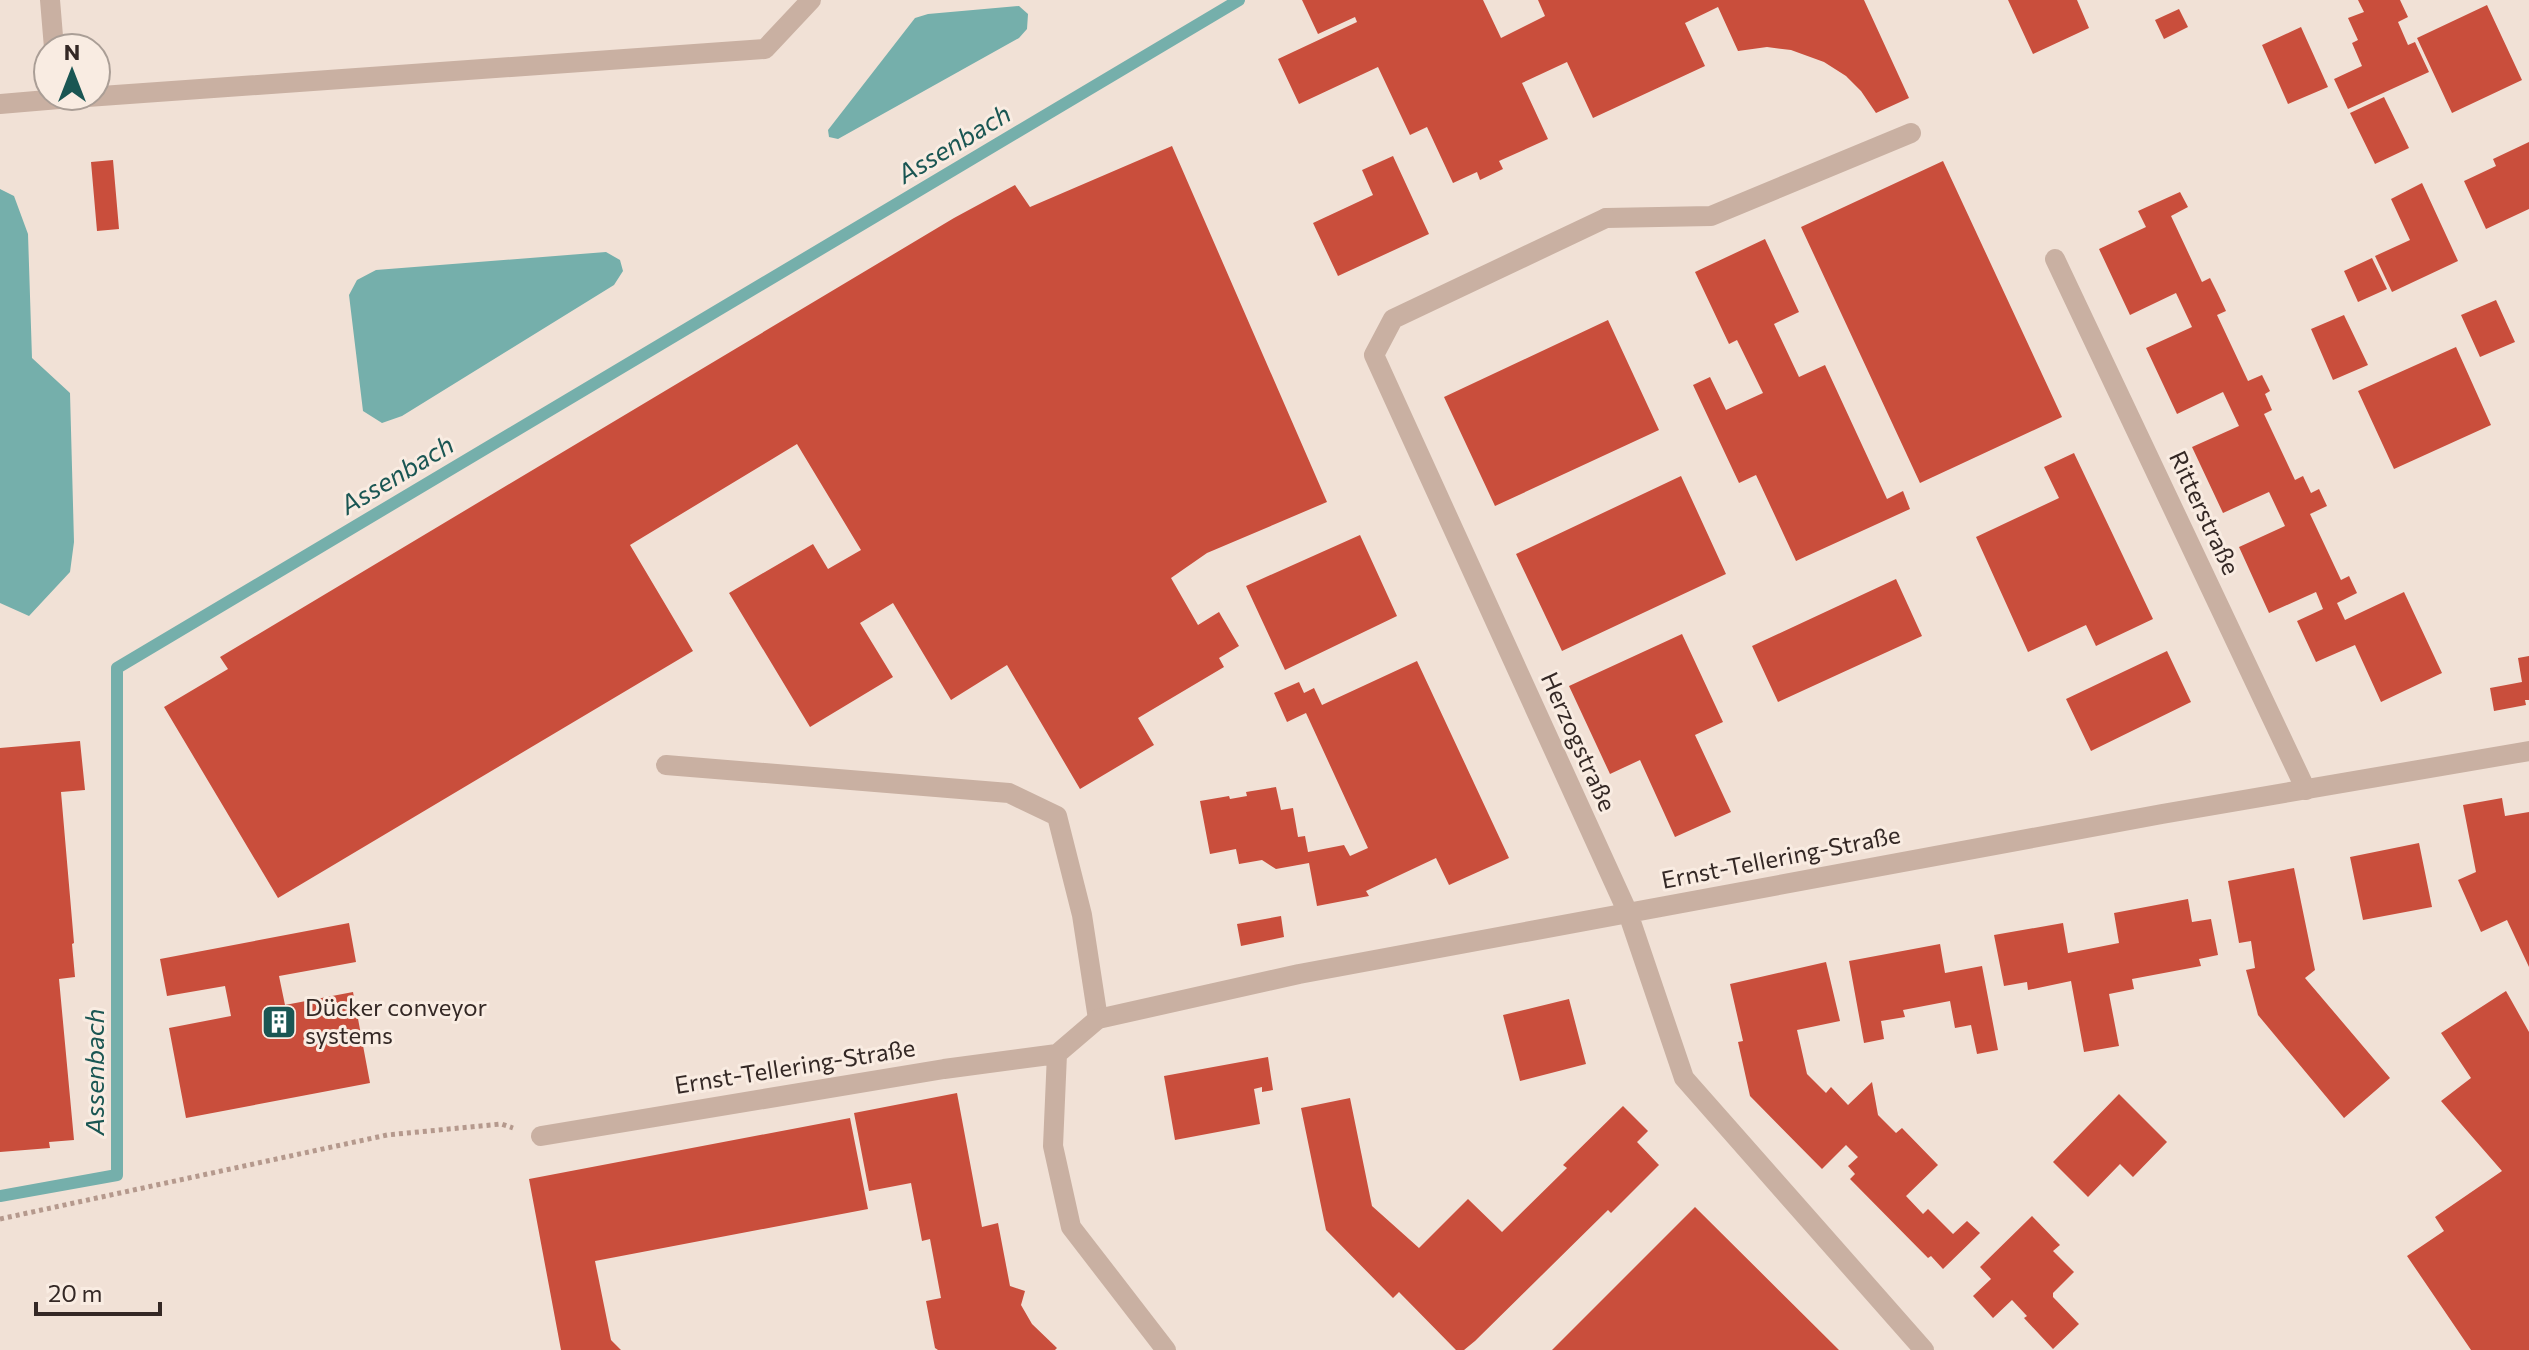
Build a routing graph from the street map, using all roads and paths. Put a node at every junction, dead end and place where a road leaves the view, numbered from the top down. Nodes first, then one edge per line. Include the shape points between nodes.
1 (50, 0) edge
2 (811, 0) edge
3 (53, 32) edge
4 (112, 93) edge
5 (32, 100) edge
6 (0, 104) edge
7 (1911, 133) dead end
8 (2055, 259) dead end
9 (2529, 751) edge
10 (666, 765) dead end
11 (2306, 790) junction
12 (1628, 913) junction
13 (1098, 1019) junction
14 (1057, 1054) junction
15 (541, 1136) joint
16 (0, 1219) edge
17 (1166, 1350) edge
18 (1924, 1350) edge

1 - 3 street
2 - 4 street via 765,49
5 - 6 street
7 - 12 street, Herzogstraße via 1711,216 1606,218 1393,319 1374,355
8 - 11 street, Ritterstraße
9 - 11 street, Ernst-Tellering-Straße
10 - 13 street via 1009,793 1057,816 1082,915
11 - 12 street, Ernst-Tellering-Straße
12 - 13 street, Ernst-Tellering-Straße via 1299,974
12 - 18 street, Herzogstraße via 1684,1078
13 - 14 street, Ernst-Tellering-Straße
14 - 15 street, Ernst-Tellering-Straße
14 - 17 street via 1053,1146 1071,1227
15 - 16 path via 501,1124 387,1135

